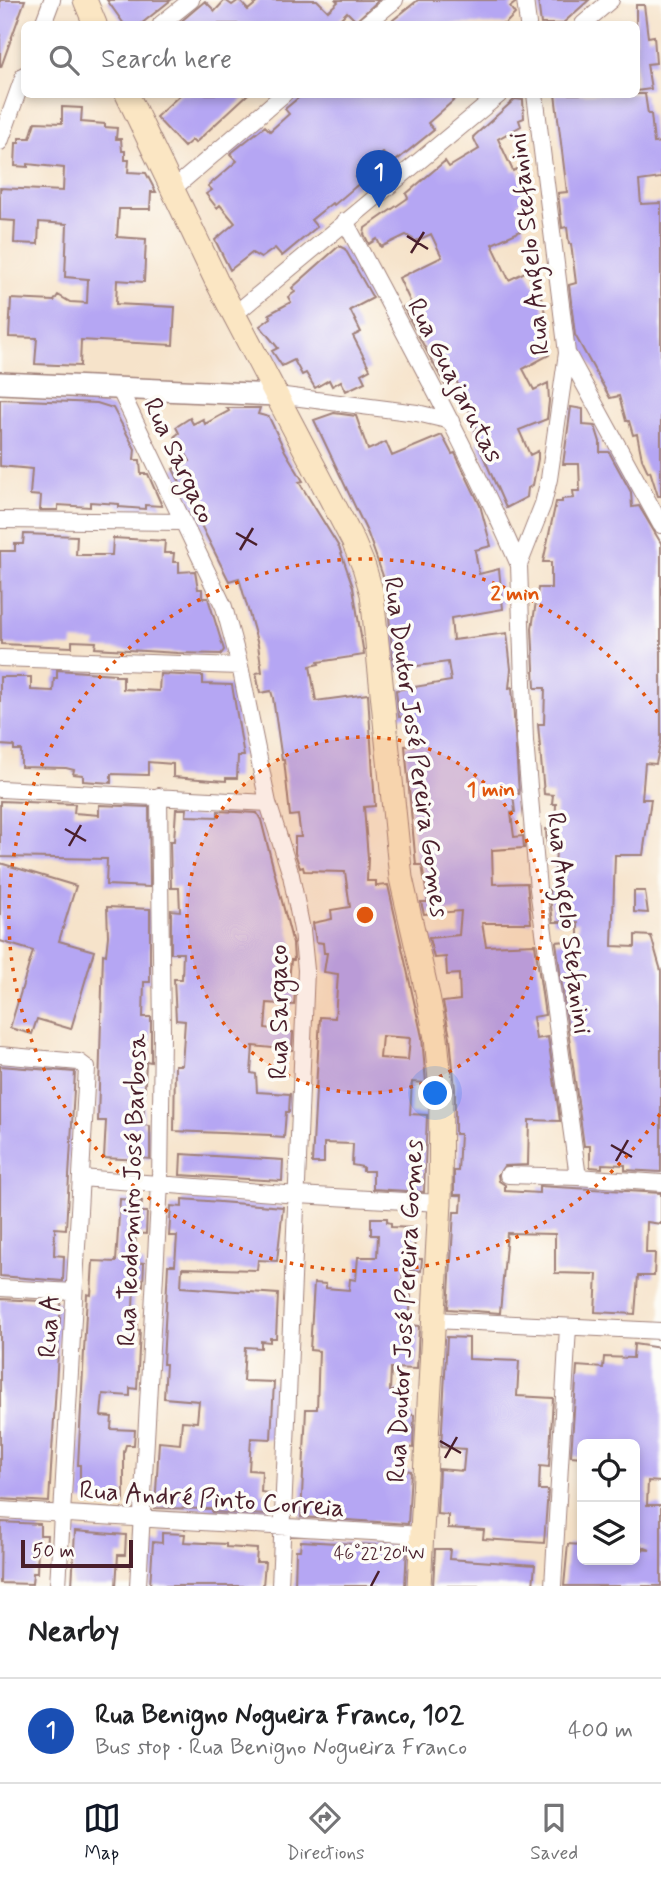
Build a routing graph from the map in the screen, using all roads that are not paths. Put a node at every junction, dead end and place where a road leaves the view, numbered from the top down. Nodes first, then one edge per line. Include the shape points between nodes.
1 (52, 0) edge
2 (85, 0) edge
3 (191, 0) edge
4 (395, 0) edge
5 (525, 0) edge
6 (611, 0) edge
7 (44, 21) edge
8 (94, 21) edge
9 (165, 21) edge
10 (370, 21) edge
11 (528, 21) edge
12 (586, 21) edge
13 (21, 83) edge
14 (129, 98) edge
15 (279, 98) edge
16 (495, 98) edge
17 (536, 98) edge
18 (0, 142) edge
19 (173, 189) junction
20 (345, 221) junction
21 (235, 314) junction
22 (567, 353) junction
23 (0, 383) edge
24 (119, 388) junction
25 (277, 395) junction
26 (451, 421) junction
27 (0, 520) edge
28 (183, 522) junction
29 (661, 525) edge
30 (519, 565) junction
31 (0, 658) edge
32 (240, 666) junction
33 (0, 789) edge
34 (159, 796) junction
35 (268, 803) junction
36 (0, 1055) edge
37 (508, 1175) dead end
38 (578, 1177) junction
39 (81, 1178) junction
40 (160, 1183) junction
41 (661, 1183) edge
42 (298, 1195) junction
43 (440, 1203) junction
44 (0, 1288) edge
45 (74, 1292) junction
46 (434, 1320) junction
47 (568, 1327) junction
48 (661, 1331) edge
49 (0, 1510) edge
50 (61, 1513) junction
51 (141, 1519) junction
52 (283, 1527) junction
53 (422, 1535) junction
54 (58, 1586) edge
55 (138, 1586) edge
56 (280, 1586) edge
57 (419, 1586) edge
58 (553, 1586) edge

1 - 7 street
2 - 8 main road
3 - 9 street
4 - 10 street
5 - 11 street
6 - 12 street
13 - 18 street
14 - 19 main road, Rua Doutor José Pereira Gomes
15 - 19 street
16 - 20 street
17 - 22 street, Rua Angelo Stefanini
19 - 21 main road, Rua Doutor José Pereira Gomes
20 - 21 street
20 - 26 street, Rua Guajarutas
21 - 25 main road, Rua Doutor José Pereira Gomes
22 - 29 street
22 - 30 street, Rua Angelo Stefanini via 549,479
23 - 24 street
24 - 25 street
24 - 28 street, Rua Sargaco
25 - 26 street
25 - 43 main road, Rua Doutor José Pereira Gomes via 353,541 372,594 401,878 436,1038 441,1090
26 - 30 street, Rua Guajarutas
27 - 28 street
28 - 32 street, Rua Sargaco via 223,607
30 - 38 street, Rua Angelo Stefanini via 525,741 538,889
31 - 32 street
32 - 35 street, Rua Sargaco
33 - 34 street
34 - 35 street
34 - 40 street, Rua Teodomiro José Barbosa
35 - 42 street, Rua Sargaco via 291,875 306,970
36 - 39 street, Rua A via 79,1062 87,1068
37 - 38 street
38 - 41 street
39 - 40 street
39 - 45 street, Rua A
40 - 42 street
40 - 51 street, Rua Teodomiro José Barbosa
42 - 43 street
42 - 52 street, Rua Sargaco
43 - 46 main road, Rua Doutor José Pereira Gomes
44 - 45 street
45 - 50 street, Rua A
46 - 47 street
46 - 53 main road, Rua Doutor José Pereira Gomes
47 - 48 street
47 - 58 street
49 - 50 street, Rua André Pinto Correia
50 - 51 street, Rua André Pinto Correia
50 - 54 street, Rua A
51 - 52 street, Rua André Pinto Correia
51 - 55 street, Rua Teodomiro José Barbosa
52 - 53 street, Rua André Pinto Correia
52 - 56 street, Rua Sargaco
53 - 57 main road, Rua Doutor José Pereira Gomes

